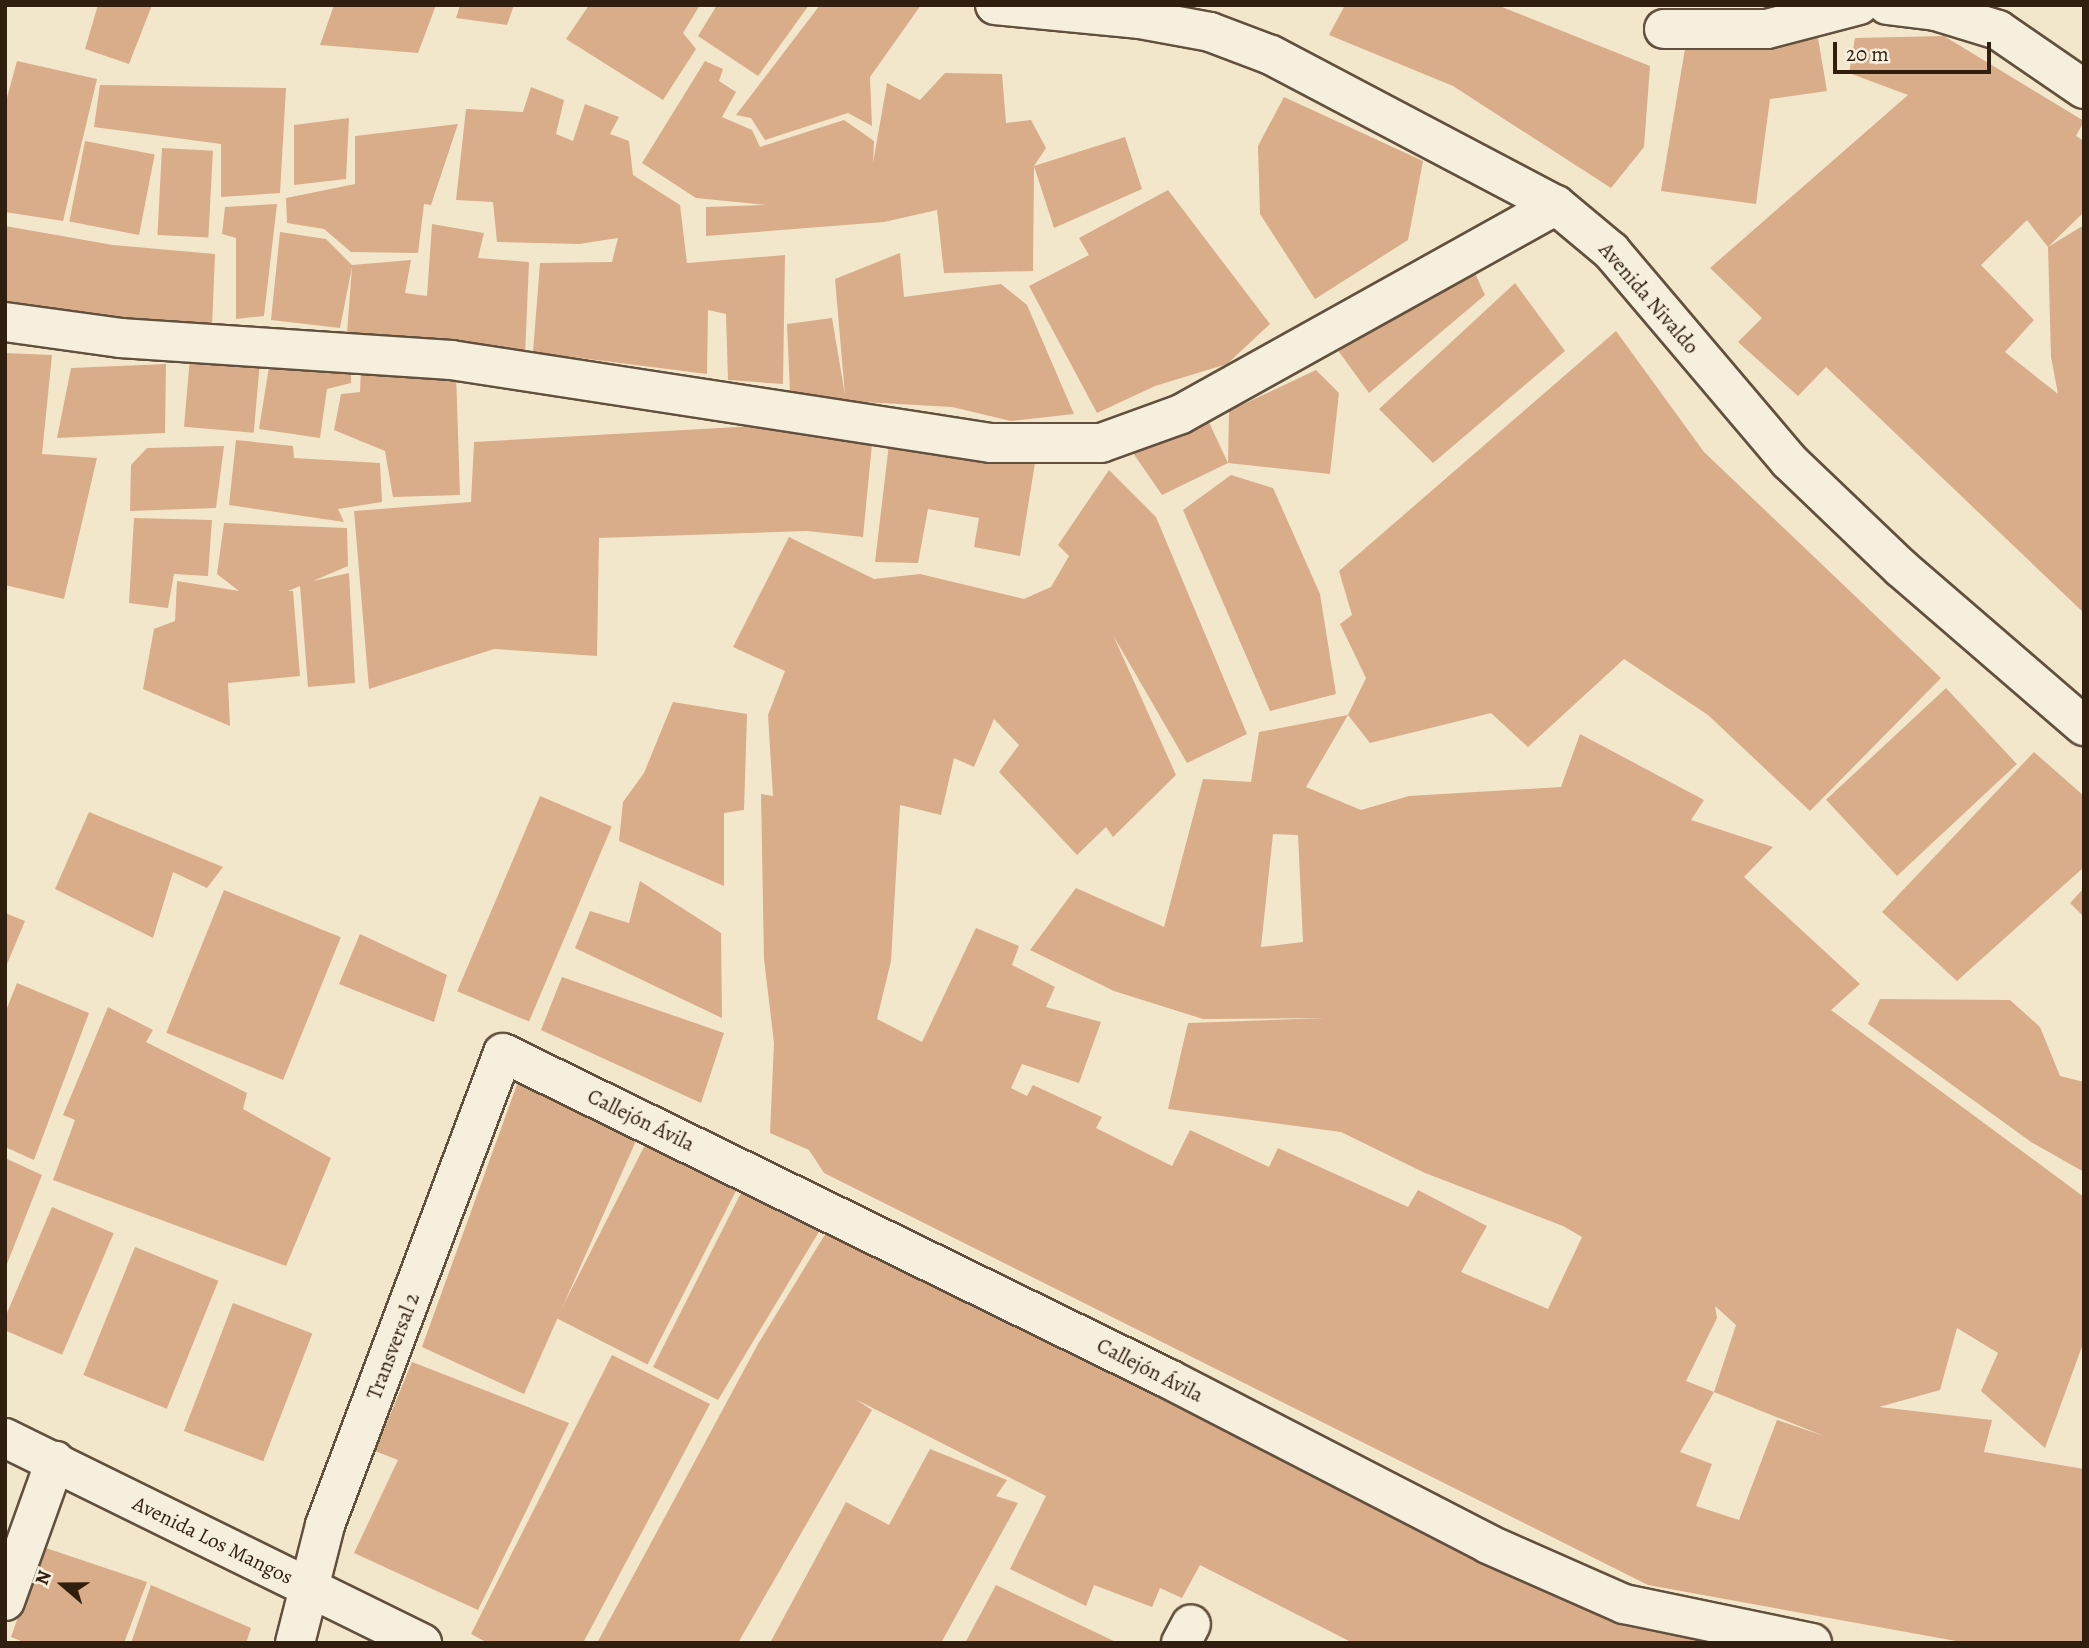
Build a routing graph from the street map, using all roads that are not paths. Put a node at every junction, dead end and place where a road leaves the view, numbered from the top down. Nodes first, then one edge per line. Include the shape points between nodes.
1 (995, 5) edge
2 (1859, 5) edge
3 (1887, 5) edge
4 (1664, 29) dead end
5 (2084, 89) edge
6 (1556, 205) junction
7 (5, 322) edge
8 (2084, 726) edge
9 (503, 1053) joint
10 (5, 1438) edge
11 (55, 1461) junction
12 (310, 1588) junction
13 (5, 1601) edge
14 (295, 1643) edge
15 (422, 1643) edge
16 (1812, 1643) edge

1 - 6 street, Avenida Nivaldo via 1140,19 1210,32 1271,55
2 - 4 street via 1767,29
3 - 5 street via 1936,11 1998,30
6 - 7 street via 1181,414 1101,443 990,443 450,360 120,338
6 - 8 street, Avenida Nivaldo via 1611,251 1788,461 1901,568
9 - 12 street, Transversal 2 via 325,1525
9 - 16 street, Callejón Ávila via 1169,1379 1488,1544 1624,1604
10 - 11 street, Avenida Los Mangos
11 - 12 street, Avenida Los Mangos
11 - 13 street
12 - 14 street, Transversal 2
12 - 15 street, Avenida Los Mangos

